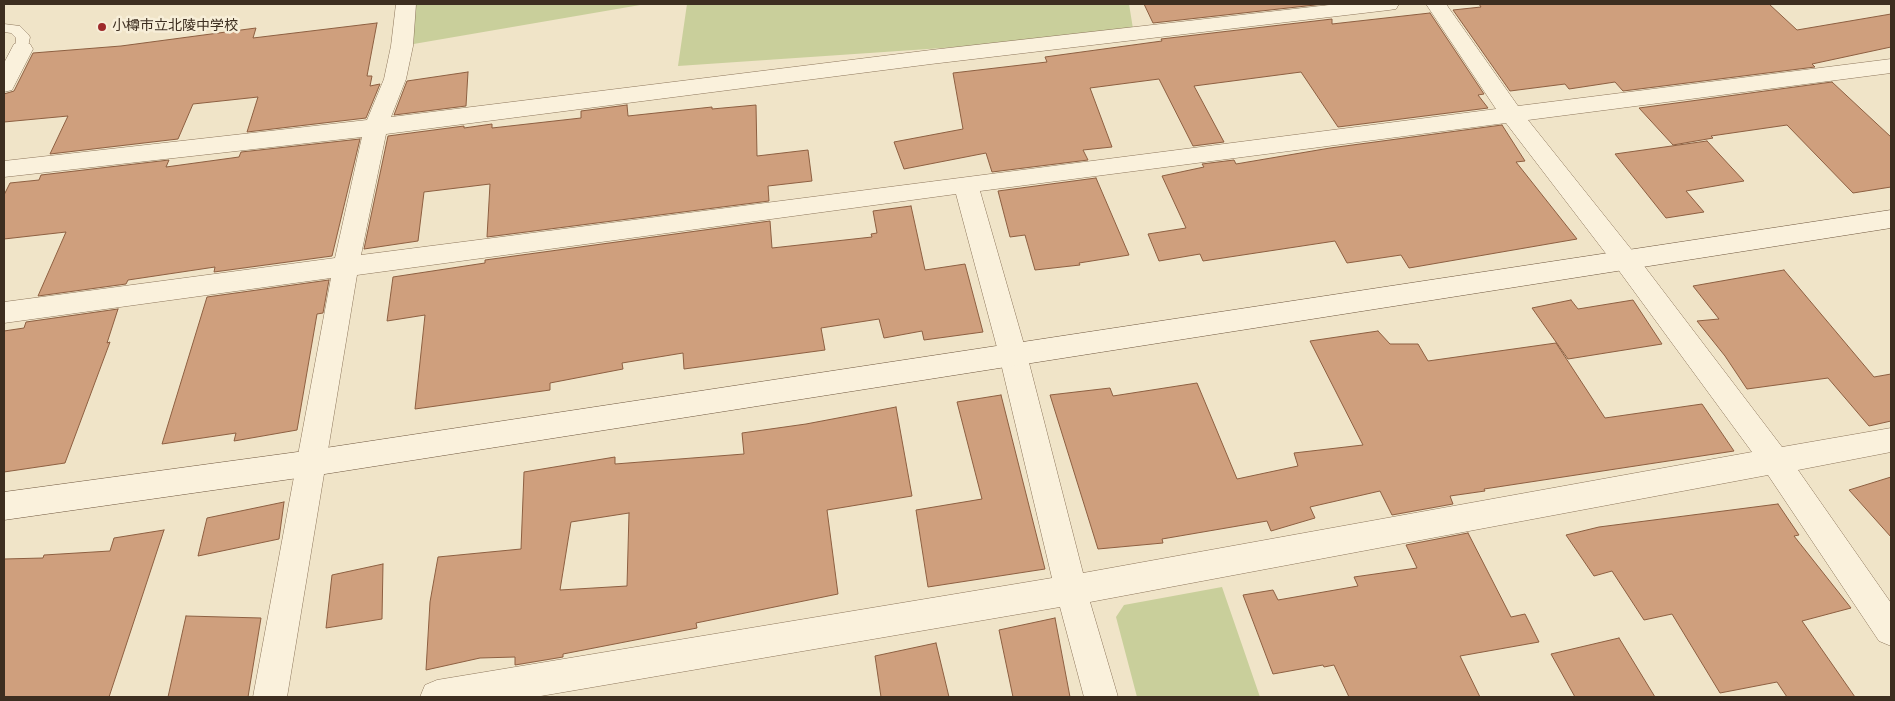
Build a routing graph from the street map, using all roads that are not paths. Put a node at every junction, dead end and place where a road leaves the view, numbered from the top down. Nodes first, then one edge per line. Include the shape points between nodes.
1 (406, 4) edge
2 (1389, 4) edge
3 (1436, 4) edge
4 (4, 28) edge
5 (22, 49) joint
6 (1891, 66) edge
7 (4, 85) edge
8 (1512, 115) junction
9 (376, 127) junction
10 (4, 169) edge
11 (966, 184) junction
12 (1891, 219) edge
13 (1626, 261) junction
14 (346, 266) junction
15 (4, 312) edge
16 (1013, 355) junction
17 (1891, 440) edge
18 (1774, 461) junction
19 (312, 463) junction
20 (4, 506) edge
21 (1071, 590) junction
22 (1891, 630) edge
23 (270, 697) edge
24 (437, 697) edge
25 (1101, 697) edge

1 - 9 street via 395,79
2 - 9 street via 931,57
3 - 8 street
4 - 5 lane via 15,29 24,37
5 - 7 street
6 - 8 street
8 - 11 street
8 - 13 street
9 - 10 street
9 - 14 street
11 - 14 street
11 - 16 street
12 - 13 street
13 - 16 street
13 - 18 street
14 - 15 street
14 - 19 street
16 - 19 street
16 - 21 street
17 - 18 street
18 - 21 street
18 - 22 street
19 - 20 street
19 - 23 street
21 - 24 street
21 - 25 street

